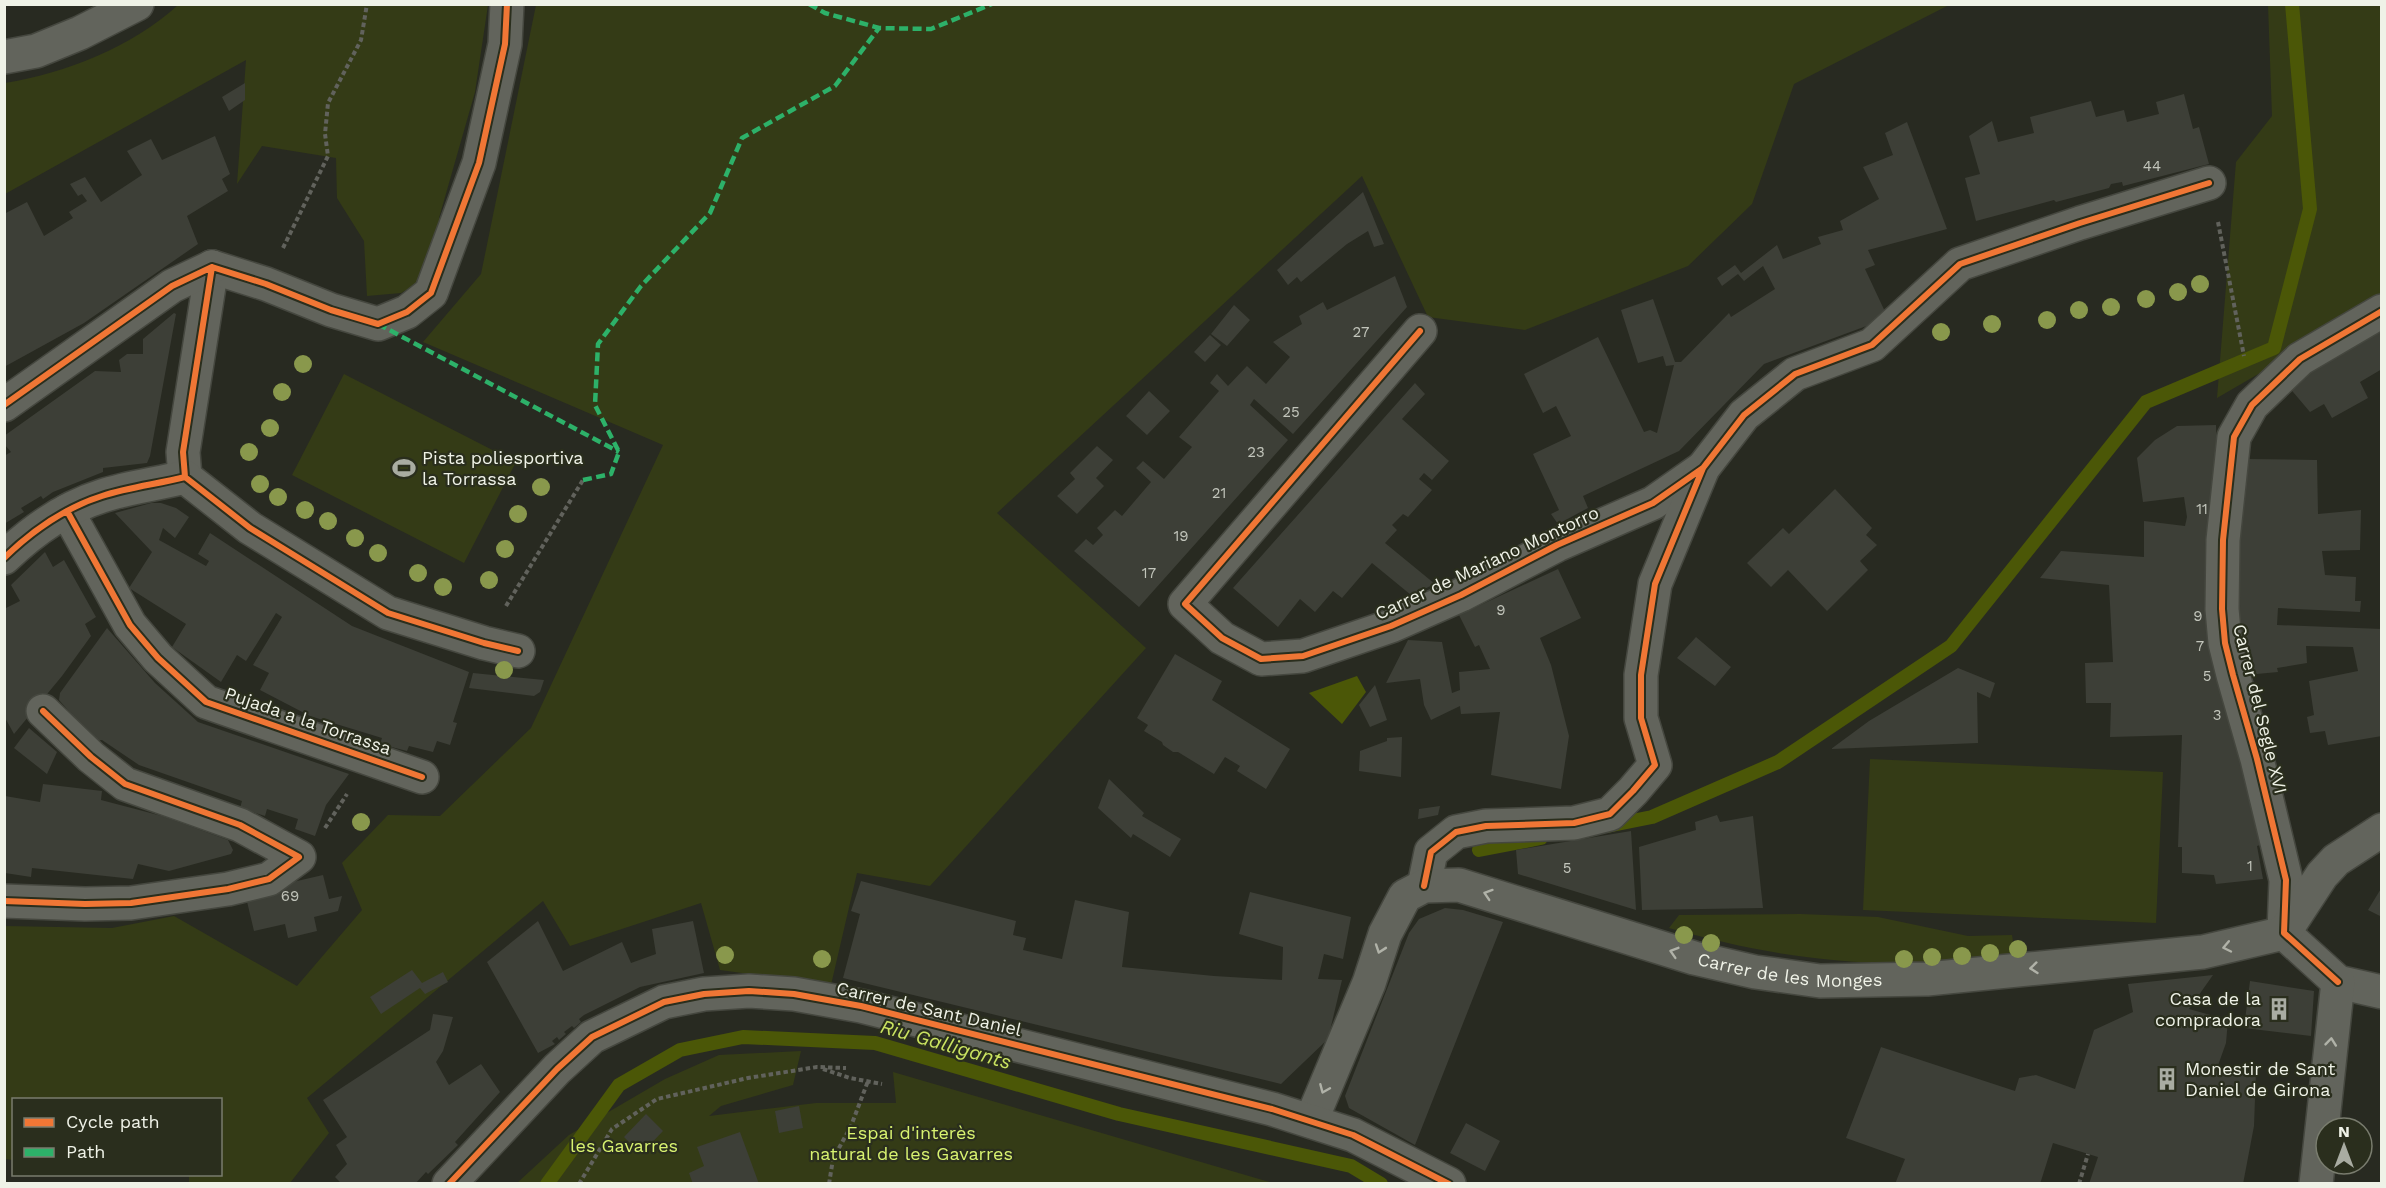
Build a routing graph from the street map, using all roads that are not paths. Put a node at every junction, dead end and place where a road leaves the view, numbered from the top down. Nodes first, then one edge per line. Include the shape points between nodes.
1 (137, 4) edge
2 (507, 4) edge
3 (4, 57) edge
4 (2209, 183) dead end
5 (212, 267) junction
6 (2382, 311) edge
7 (1420, 331) dead end
8 (4, 405) edge
9 (1703, 468) junction
10 (185, 477) junction
11 (66, 511) junction
12 (4, 558) edge
13 (518, 651) dead end
14 (43, 711) dead end
15 (422, 777) dead end
16 (2382, 830) edge
17 (1424, 885) junction
18 (4, 901) edge
19 (2284, 933) junction
20 (2338, 982) junction
21 (2382, 992) edge
22 (1311, 1121) junction
23 (449, 1184) edge
24 (1449, 1184) edge
25 (2316, 1184) edge

1 - 3 street via 36,51
2 - 5 street via 505,44 479,163 431,293 407,312 378,324
4 - 9 street, Carrer de Mariano Montorro via 1960,264 1872,345 1795,374 1744,415
5 - 8 street via 172,286
5 - 10 street via 183,452
6 - 19 street, Carrer del Segle XVI via 2300,359 2252,405 2234,436 2221,579 2224,632 2286,880
7 - 9 street, Carrer de Mariano Montorro via 1185,604 1222,638 1261,659 1303,656 1391,626 1653,503
9 - 17 street, Carrer de Mariano Montorro via 1655,584 1641,675 1641,718 1655,765 1610,814 1574,823 1486,826 1456,832 1431,852
10 - 11 street via 102,496
10 - 13 street via 250,528 388,613
11 - 12 street via 26,536
11 - 15 street, Pujada a la Torrassa via 130,625 206,702
14 - 18 street via 125,784 240,825 299,858 269,879 228,889 131,903
16 - 19 street via 2336,860
19 -> 17 street, Carrer de les Monges via 2192,953 1927,979 1820,981 1694,958 1459,885
17 -> 22 street via 1405,896 1385,934 1369,983
19 - 20 street
20 - 21 street
25 -> 20 street
22 - 23 street, Carrer de Sant Daniel via 861,1006 794,994 705,994 664,1002 592,1037
22 - 24 street, Carrer de Sant Daniel via 1353,1135

